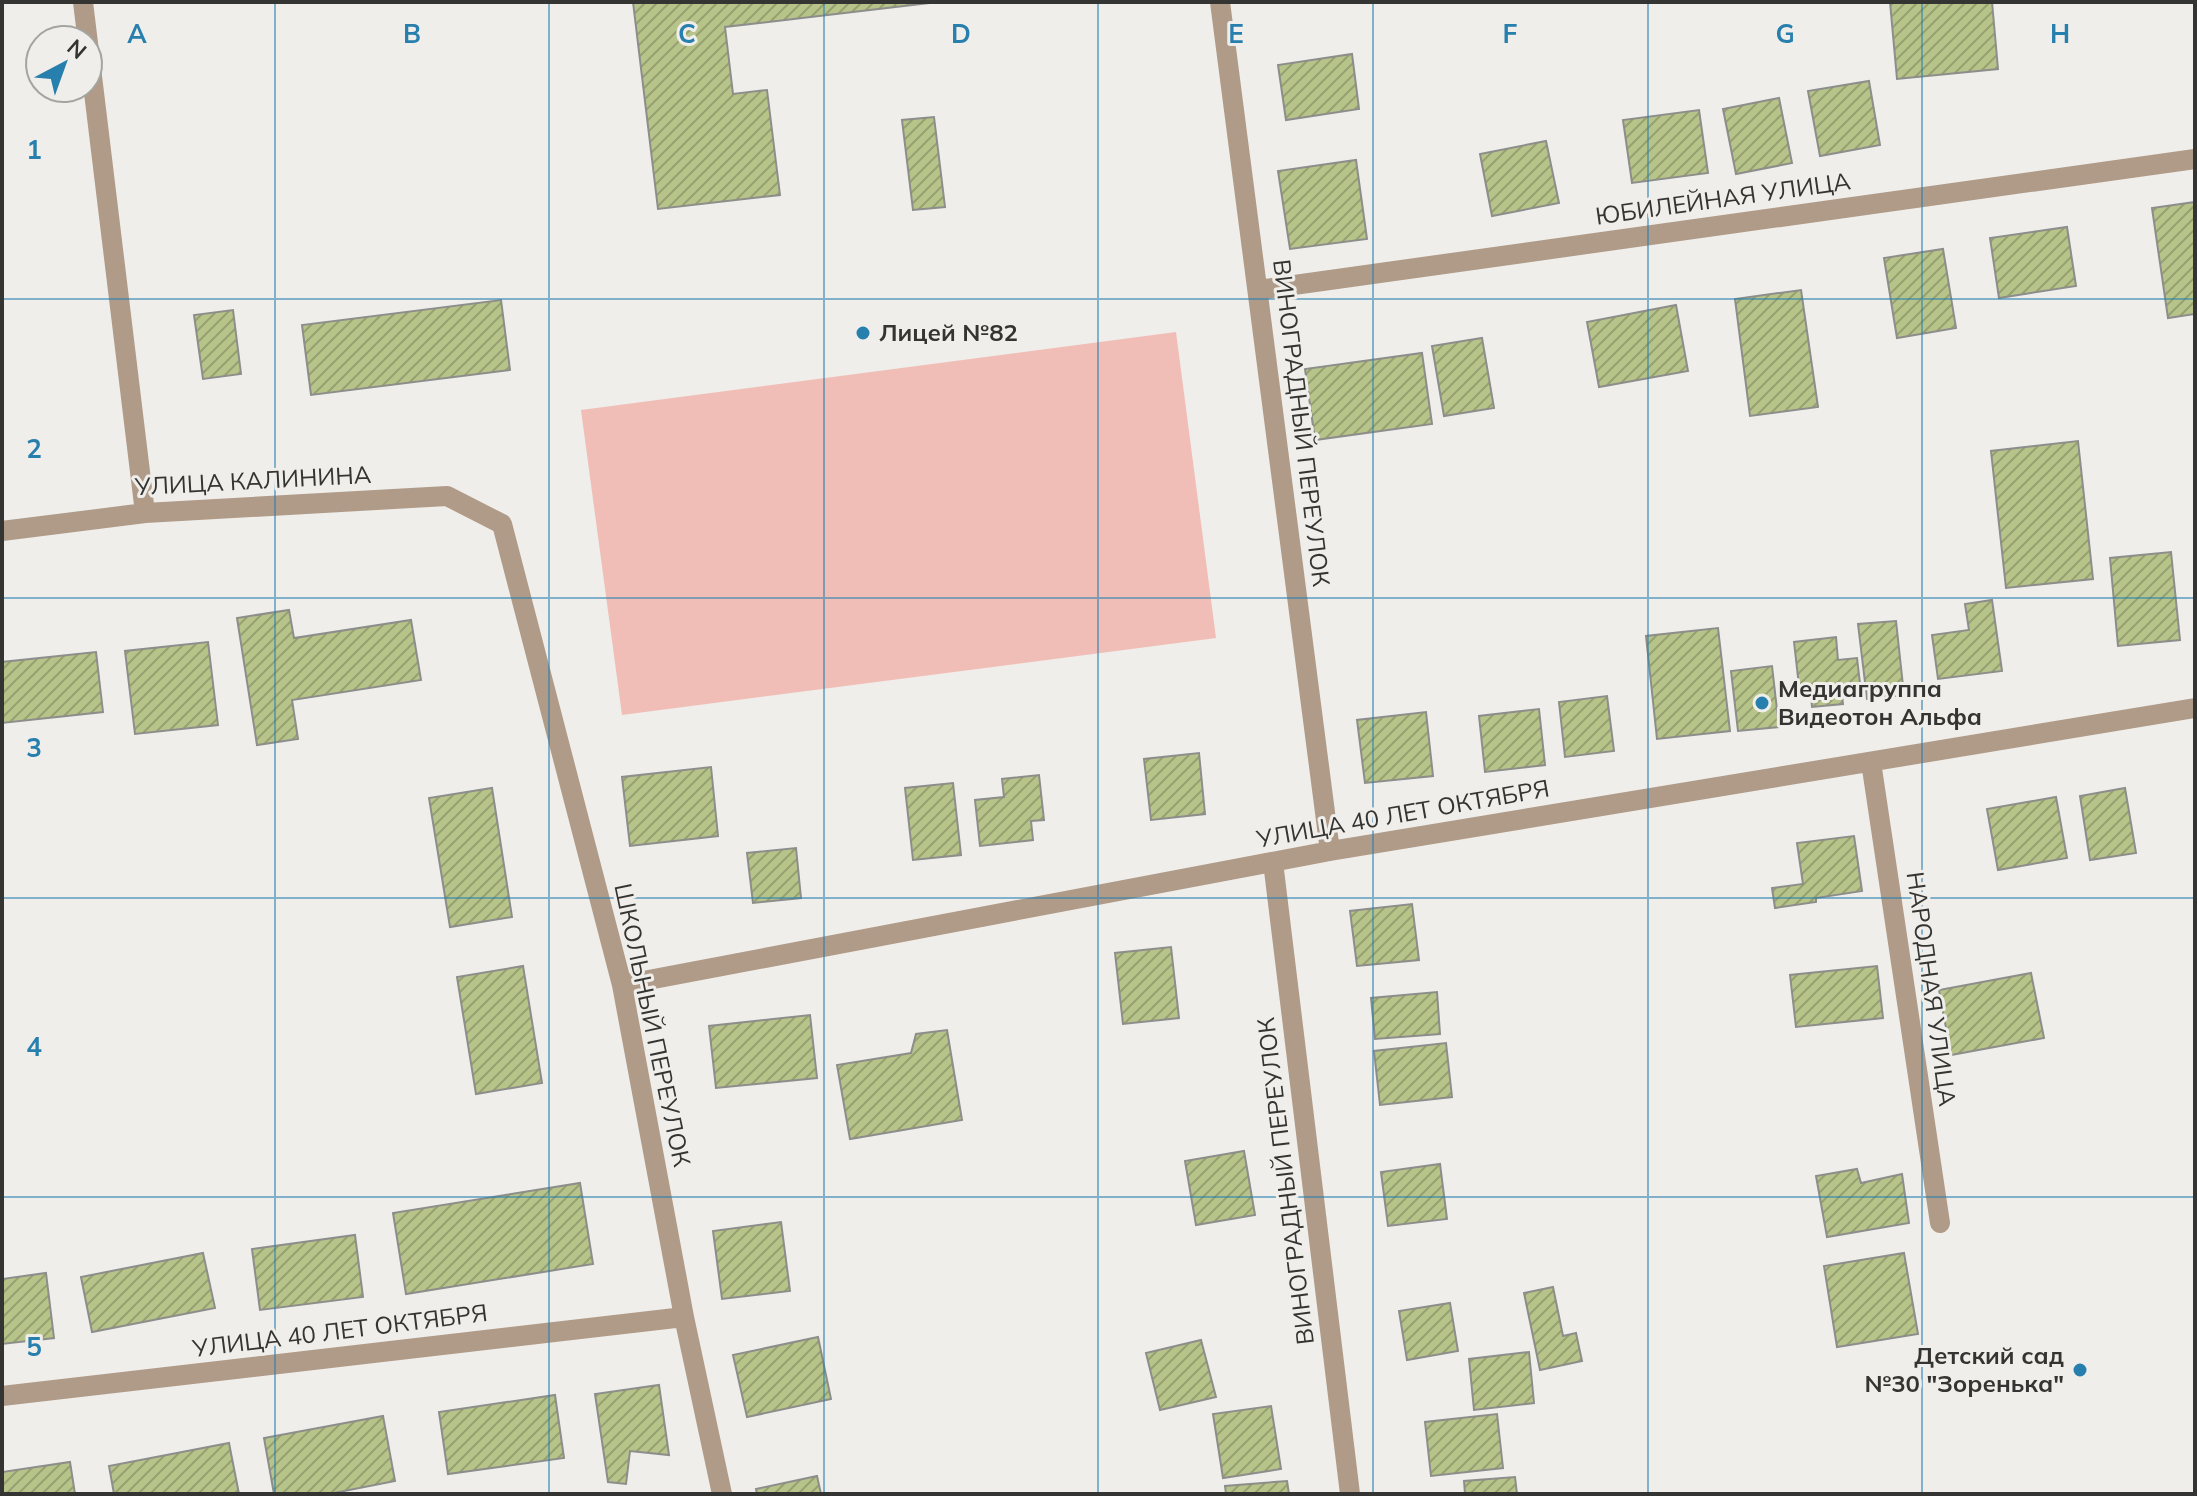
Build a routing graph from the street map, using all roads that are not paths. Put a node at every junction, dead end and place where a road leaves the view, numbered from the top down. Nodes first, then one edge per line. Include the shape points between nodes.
1 (83, 2) edge
2 (1220, 2) edge
3 (2195, 159) edge
4 (1258, 290) junction
5 (145, 513) junction
6 (502, 524) joint
7 (2, 531) edge
8 (2195, 708) edge
9 (1871, 762) junction
10 (1330, 851) junction
11 (1273, 862) junction
12 (622, 985) junction
13 (1940, 1223) dead end
14 (684, 1317) junction
15 (2, 1396) edge
16 (722, 1494) edge
17 (1350, 1494) edge

1 - 5 street
2 - 4 street, ВИНОГРАДНЫЙ ПЕРЕУЛОК
3 - 4 street, ЮБИЛЕЙНАЯ УЛИЦА
4 - 10 street, ВИНОГРАДНЫЙ ПЕРЕУЛОК
5 - 6 street, УЛИЦА КАЛИНИНА via 447,496
5 - 7 street, УЛИЦА КАЛИНИНА
6 - 12 street, ШКОЛЬНЫЙ ПЕРЕУЛОК
8 - 9 street, УЛИЦА 40 ЛЕТ ОКТЯБРЯ
9 - 10 street, УЛИЦА 40 ЛЕТ ОКТЯБРЯ
9 - 13 street, НАРОДНАЯ УЛИЦА
10 - 11 street, УЛИЦА 40 ЛЕТ ОКТЯБРЯ
11 - 12 street, УЛИЦА 40 ЛЕТ ОКТЯБРЯ
11 - 17 street, ВИНОГРАДНЫЙ ПЕРЕУЛОК
12 - 14 street, ШКОЛЬНЫЙ ПЕРЕУЛОК
14 - 15 street, УЛИЦА 40 ЛЕТ ОКТЯБРЯ
14 - 16 street, ШКОЛЬНЫЙ ПЕРЕУЛОК

